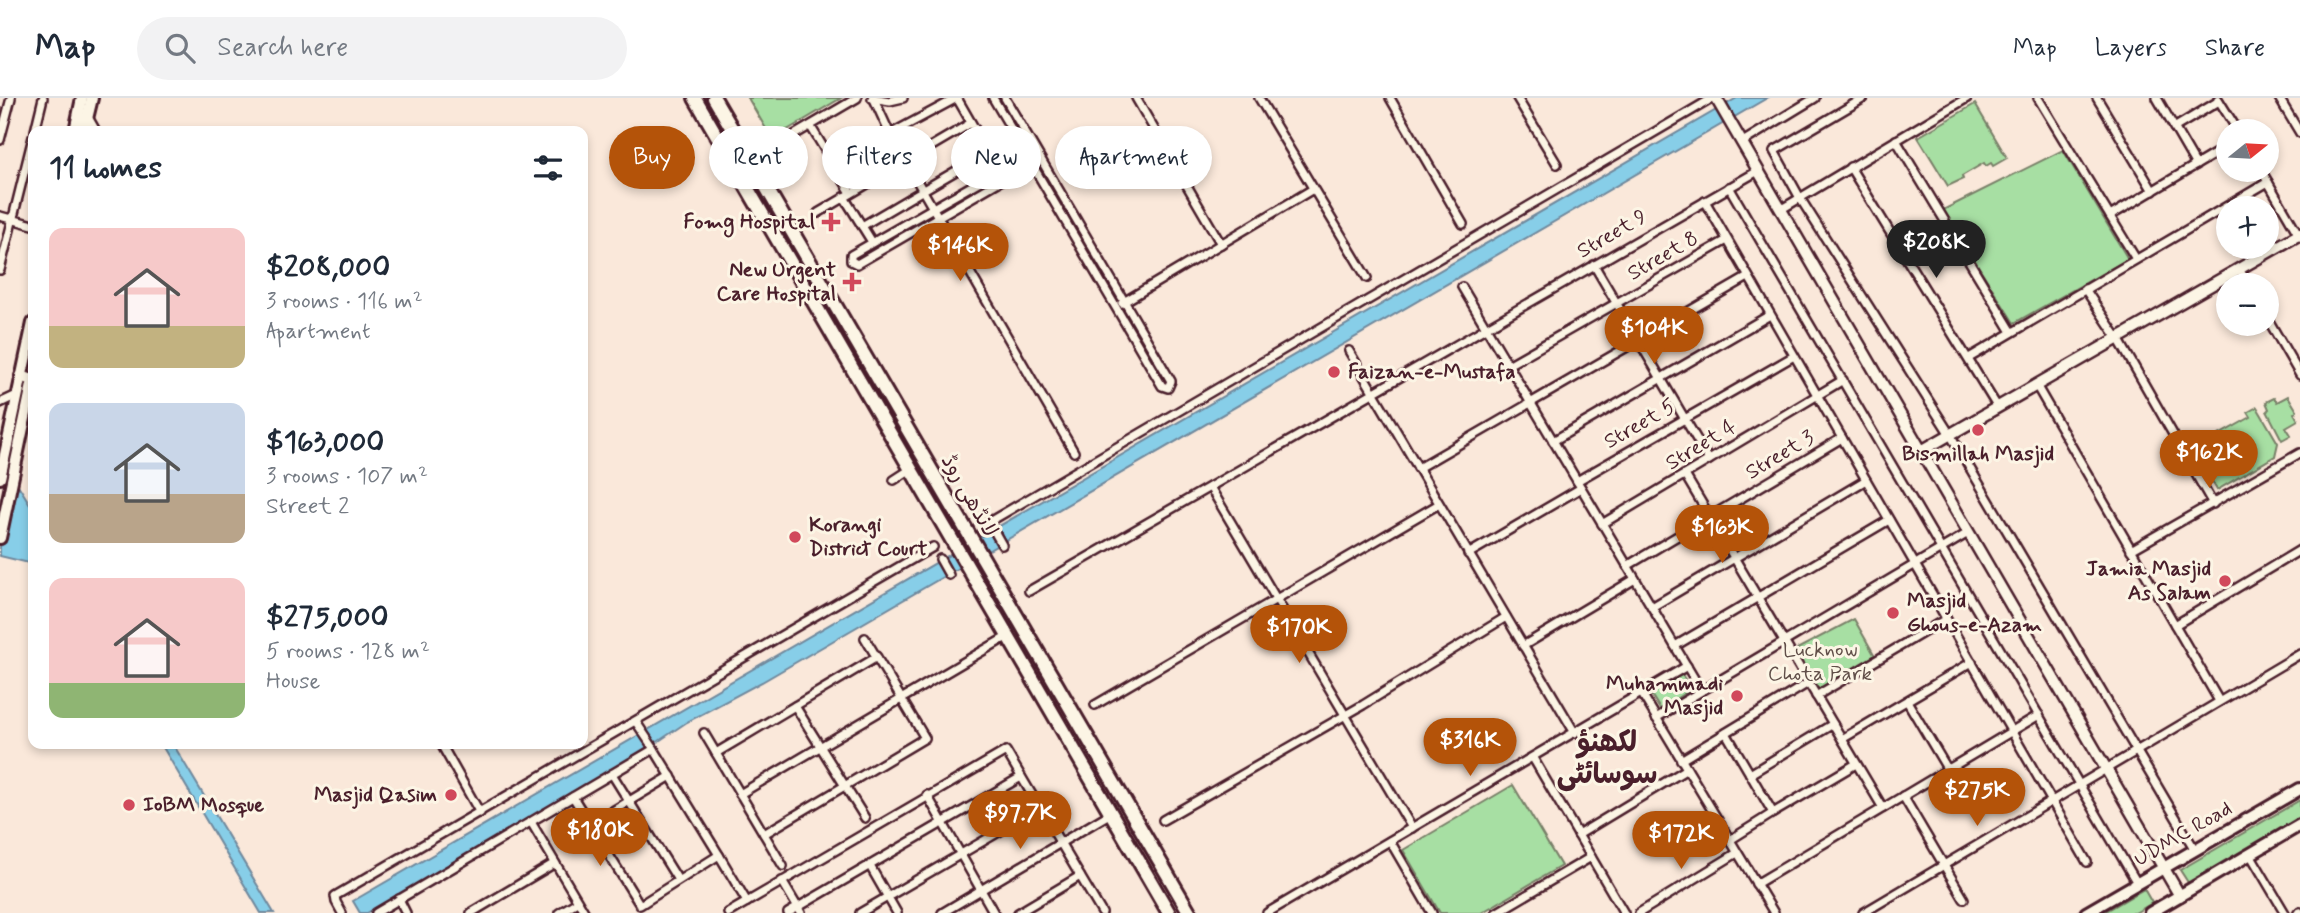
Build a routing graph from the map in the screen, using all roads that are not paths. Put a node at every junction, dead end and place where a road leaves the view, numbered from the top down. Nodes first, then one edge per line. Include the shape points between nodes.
1 (11, 98) edge
2 (43, 98) edge
3 (92, 98) edge
4 (695, 98) edge
5 (713, 98) edge
6 (857, 98) edge
7 (872, 98) edge
8 (957, 98) edge
9 (993, 98) edge
10 (1005, 98) edge
11 (1136, 98) edge
12 (1259, 98) edge
13 (1390, 98) edge
14 (1517, 98) edge
15 (1815, 98) edge
16 (1864, 98) edge
17 (1967, 98) edge
18 (2038, 98) edge
19 (2097, 98) edge
20 (2157, 98) edge
21 (2278, 98) edge
22 (900, 99) edge
23 (1716, 100) edge
24 (2218, 100) edge
25 (81, 102) edge
26 (88, 116) junction
27 (2230, 119) edge
28 (971, 123) junction
29 (36, 126) edge
30 (76, 126) edge
31 (85, 126) edge
32 (93, 126) edge
33 (729, 126) edge
34 (886, 126) edge
35 (905, 126) edge
36 (973, 126) edge
37 (1009, 126) edge
38 (1021, 126) edge
39 (811, 127) junction
40 (2174, 128) junction
41 (808, 129) edge
42 (2300, 133) edge
43 (0, 139) edge
44 (1896, 140) junction
45 (937, 143) edge
46 (1741, 143) junction
47 (2216, 153) edge
48 (28, 158) edge
49 (1041, 160) edge
50 (1557, 164) dead end
51 (2196, 165) junction
52 (1850, 167) junction
53 (1758, 171) junction
54 (1041, 180) edge
55 (2268, 182) joint
56 (1729, 187) junction
57 (766, 189) edge
58 (858, 189) edge
59 (922, 189) joint
60 (967, 189) edge
61 (986, 189) edge
62 (1313, 189) junction
63 (2153, 191) junction
64 (848, 195) junction
65 (1800, 198) junction
66 (1704, 201) junction
67 (933, 208) junction
68 (1780, 210) junction
69 (818, 213) dead end
70 (0, 216) edge
71 (2110, 216) junction
72 (938, 217) junction
73 (13, 220) junction
74 (28, 224) edge
75 (1463, 225) dead end
76 (862, 226) junction
77 (2300, 236) edge
78 (1727, 240) junction
79 (872, 242) junction
80 (1221, 244) junction
81 (2136, 259) junction
82 (1594, 265) junction
83 (2239, 269) junction
84 (0, 270) edge
85 (2242, 273) edge
86 (1748, 277) junction
87 (1367, 278) dead end
88 (1462, 288) dead end
89 (2085, 289) junction
90 (1124, 302) junction
91 (1616, 304) junction
92 (1115, 307) junction
93 (1770, 315) junction
94 (1485, 328) junction
95 (2012, 332) junction
96 (2278, 336) edge
97 (1638, 340) junction
98 (2119, 340) junction
99 (28, 345) edge
100 (1349, 351) dead end
101 (1794, 356) junction
102 (1969, 358) junction
103 (1508, 365) junction
104 (2300, 375) edge
105 (21, 376) junction
106 (28, 378) edge
107 (1660, 379) junction
108 (1843, 380) junction
109 (2036, 385) junction
110 (1373, 393) junction
111 (17, 395) junction
112 (1817, 395) junction
113 (28, 397) edge
114 (1530, 402) junction
115 (0, 403) edge
116 (1998, 408) junction
117 (1684, 419) junction
118 (1951, 436) junction
119 (1842, 438) junction
120 (1553, 441) junction
121 (1923, 450) junction
122 (1074, 452) dead end
123 (2300, 453) edge
124 (1709, 460) junction
125 (9, 463) junction
126 (1418, 468) junction
127 (911, 469) junction
128 (1685, 475) junction
129 (0, 478) edge
130 (894, 480) dead end
131 (1866, 480) junction
132 (1579, 485) junction
133 (1210, 487) junction
134 (1439, 504) junction
135 (2213, 504) junction
136 (1710, 517) junction
137 (1889, 520) junction
138 (1602, 524) junction
139 (1968, 533) junction
140 (0, 538) edge
141 (1002, 545) dead end
142 (933, 547) dead end
143 (1942, 549) junction
144 (2131, 550) junction
145 (2300, 550) edge
146 (1468, 554) junction
147 (1734, 558) junction
148 (940, 559) dead end
149 (1915, 564) junction
150 (1628, 566) junction
151 (949, 575) dead end
152 (1635, 579) junction
153 (1029, 592) dead end
154 (1758, 598) junction
155 (1277, 599) junction
156 (1652, 607) junction
157 (1506, 617) junction
158 (1946, 619) junction
159 (2175, 625) junction
160 (1009, 636) junction
161 (864, 638) dead end
162 (1784, 641) junction
163 (1523, 646) junction
164 (1675, 646) junction
165 (2300, 654) edge
166 (877, 657) junction
167 (1972, 663) junction
168 (1687, 666) junction
169 (1808, 683) junction
170 (1701, 690) junction
171 (1642, 694) junction
172 (1816, 696) junction
173 (902, 699) junction
174 (1907, 701) junction
175 (2219, 701) junction
176 (1095, 705) dead end
177 (795, 706) junction
178 (2039, 715) junction
179 (1345, 716) junction
180 (1656, 718) junction
181 (636, 722) junction
182 (1833, 724) junction
183 (2012, 732) junction
184 (704, 733) dead end
185 (1575, 733) junction
186 (1726, 733) junction
187 (1842, 739) junction
188 (820, 747) junction
189 (654, 748) junction
190 (444, 749) edge
191 (2136, 750) junction
192 (716, 753) junction
193 (1533, 758) junction
194 (1681, 760) junction
195 (1856, 764) junction
196 (2105, 768) junction
197 (1687, 769) junction
198 (1948, 770) junction
199 (612, 774) junction
200 (1750, 774) junction
201 (671, 776) junction
202 (1021, 777) junction
203 (2079, 784) junction
204 (845, 787) junction
205 (2300, 789) edge
206 (740, 794) junction
207 (927, 795) junction
208 (1903, 796) junction
209 (573, 797) junction
210 (2051, 800) junction
211 (629, 801) junction
212 (1040, 808) junction
213 (1883, 808) junction
214 (611, 812) dead end
215 (480, 813) junction
216 (1111, 813) junction
217 (1773, 813) junction
218 (865, 818) dead end
219 (1163, 820) dead end
220 (531, 822) junction
221 (943, 824) junction
222 (2300, 825) edge
223 (1412, 828) junction
224 (764, 834) junction
225 (1578, 835) junction
226 (1730, 840) junction
227 (1390, 841) junction
228 (1060, 843) junction
229 (2195, 850) junction
230 (1737, 853) junction
231 (961, 854) junction
232 (2250, 854) junction
233 (719, 855) junction
234 (1591, 857) junction
235 (2087, 862) dead end
236 (555, 863) junction
237 (1944, 864) junction
238 (783, 866) dead end
239 (870, 866) junction
240 (2163, 868) junction
241 (1080, 876) junction
242 (678, 880) junction
243 (782, 881) junction
244 (2137, 883) junction
245 (1756, 884) junction
246 (981, 890) junction
247 (2180, 895) junction
248 (888, 897) junction
249 (1964, 899) dead end
250 (399, 900) junction
251 (577, 902) junction
252 (747, 902) junction
253 (341, 910) edge
254 (799, 910) edge
255 (1100, 910) edge
256 (376, 913) edge
257 (407, 913) edge
258 (471, 913) edge
259 (559, 913) edge
260 (584, 913) edge
261 (728, 913) edge
262 (788, 913) edge
263 (860, 913) edge
264 (897, 913) edge
265 (942, 913) edge
266 (994, 913) edge
267 (1018, 913) edge
268 (1089, 913) edge
269 (1169, 913) edge
270 (1190, 913) edge
271 (1267, 913) edge
272 (1433, 913) edge
273 (1496, 913) edge
274 (1624, 913) edge
275 (1639, 913) edge
276 (1773, 913) edge
277 (1863, 913) edge
278 (2086, 913) edge
279 (2150, 913) edge
280 (2286, 913) edge

1 - 43 street
2 - 29 street
3 - 26 main road
4 - 127 main road, لانڈھی روڈ
5 - 33 main road, لانڈھی روڈ
6 - 39 street
7 - 22 street
7 - 34 street
8 - 28 street
8 - 35 street
9 - 37 street
10 - 38 street
11 - 80 street
12 - 62 street
13 - 75 street
14 - 50 street
15 - 46 street
16 - 65 street via 1774,151
17 - 44 street
18 - 71 street
19 - 63 street
20 - 40 street
21 - 42 street
23 - 46 street
23 - 141 street via 991,526
24 - 27 street
24 - 40 street
25 - 26 street
25 - 30 main road
26 - 31 main road
26 - 32 street
28 - 36 street
28 - 45 street
39 - 41 street
39 - 64 street
40 - 51 street
44 - 52 street
44 - 95 street
46 - 53 street
47 - 51 street
48 - 73 street
49 - 90 street
51 - 63 street
52 - 65 street
52 - 102 street
53 - 56 street, Street 9
53 - 68 street
54 - 92 street
55 - 77 street
55 - 81 street
56 - 66 street, Street 9
56 - 108 street
57 - 270 main road, لانڈھی روڈ
58 - 64 street
59 - 67 street
59 - 76 street
60 - 67 street
61 - 72 street
62 - 80 street
62 - 87 street
63 - 71 street
64 - 69 street
64 - 76 street
65 - 68 street
65 - 118 street
66 - 78 street
66 - 82 street, Street 9
67 - 72 street
67 - 79 street
68 - 121 street
70 - 73 street
71 - 81 street
72 - 79 street via 853,263 851,255
72 - 122 street
73 - 74 street
73 - 84 street
76 - 79 street
77 - 83 street
78 - 86 street
78 - 91 street, Street 8
80 - 90 street
81 - 89 street
82 - 91 street
82 - 94 street, Street 9
83 - 85 street
83 - 98 street
86 - 93 street
86 - 97 street
88 - 94 street
89 - 95 street
89 - 98 street
90 - 92 street
90 - 92 street via 1171,381 1168,388 1162,386
91 - 97 street
91 - 103 street, Street 8
93 - 101 street
93 - 107 street
94 - 103 street
94 - 110 street, Street 9
95 - 102 street
96 - 104 street
97 - 107 street
97 - 114 street
98 - 109 street
98 - 135 street
99 - 105 main road
100 - 110 street
101 - 112 street
101 - 117 street, Street 5
102 - 116 street
103 - 114 street
105 - 106 main road
105 - 111 main road
107 - 117 street
107 - 120 street
108 - 112 street, Street 4
108 - 143 street
109 - 116 street
109 - 144 street
110 - 126 street
110 - 133 street, Street 9
111 - 115 street
111 - 125 main road
112 - 119 street
112 - 124 street, Street 4
113 - 125 main road
114 - 120 street
114 - 126 street
116 - 118 street
117 - 124 street
117 - 132 street, Street 5
118 - 121 street
118 - 191 street
119 - 131 street
119 - 136 street, Street 3
120 - 132 street
121 - 139 street
123 - 135 street
124 - 128 street, Street 4
125 - 129 main road
125 - 140 main road
126 - 134 street
127 - 130 street
127 - 160 main road, لانڈھی روڈ
128 - 136 street
128 - 138 street, Street 4
131 - 137 street
131 - 147 street
132 - 138 street
132 - 146 street, Street 5
133 - 153 street, Street 9
133 - 155 street
134 - 146 street
134 - 155 street
135 - 144 street
136 - 147 street
136 - 150 street, Street 3
137 - 149 street
137 - 154 street
138 - 150 street
139 - 143 street
139 - 196 street
142 - 181 street
143 - 149 street
143 - 178 street
144 - 159 street
145 - 159 street
146 - 157 street
147 - 154 street
147 - 156 street
148 - 151 street
149 - 158 street
149 - 162 street
150 - 152 street
152 - 156 street
152 - 163 street
154 - 162 street
154 - 164 street
155 - 176 street
155 - 179 street
156 - 164 street
157 - 163 street
157 - 179 street
158 - 167 street
158 - 172 street
159 - 175 street
160 - 173 street
160 - 216 main road, لانڈھی روڈ
161 - 166 street
162 - 169 street
162 - 170 street
163 - 185 street
164 - 168 street
165 - 175 street
166 - 173 street
166 - 177 street
167 - 174 street
167 - 183 street
168 - 170 street
168 - 171 street
169 - 172 street
169 - 186 street
170 - 180 street
171 - 180 street
171 - 185 street
172 - 182 street
173 - 188 street
173 - 204 street via 924,740
174 - 187 street
174 - 198 street
175 - 191 street
177 - 188 street
177 - 192 street
178 - 183 street
178 - 203 street
179 - 219 street
179 - 223 street
180 - 194 street
181 - 189 street
181 - 215 street
182 - 187 street
182 - 200 street
183 - 198 street
183 - 210 street
184 - 192 street
185 - 193 street
186 - 194 street
186 - 200 street
187 - 195 street
188 - 204 street
188 - 206 street
189 - 199 street
189 - 201 street
190 - 215 street
191 - 196 street
191 - 229 street
192 - 206 street
193 - 223 street
193 - 225 street
194 - 197 street
195 - 213 street
195 - 217 street
196 - 203 street
196 - 240 street
197 - 225 street
197 - 226 street
198 - 208 street
199 - 209 street
199 - 211 street
200 - 217 street
201 - 211 street
201 - 233 street
202 - 207 street via 1006,751
202 - 212 street
202 - 221 street
203 - 210 street
203 - 244 street
204 - 218 street
204 - 224 street
205 - 229 main road, UDMC Road
206 - 224 street
207 - 221 street
207 - 243 street
208 - 213 street
208 - 237 street
209 - 220 street
209 - 242 street via 638,904
210 - 235 street
210 - 237 street
211 - 214 street
211 - 242 street
212 - 228 street
212 - 231 street
213 - 245 street
215 - 253 street via 335,896
216 - 228 street
216 - 269 main road, لانڈھی روڈ
217 - 226 street
220 - 236 street
220 - 250 street
221 - 231 street
221 - 239 street
222 - 232 main road
223 - 227 street
224 - 238 street
225 - 234 street
226 - 230 street
227 - 271 street
227 - 272 street
228 - 241 street
228 - 246 street
229 - 240 main road, UDMC Road
230 - 245 street
230 - 275 street
231 - 246 street
231 - 248 street
232 - 247 main road
232 - 280 street
233 - 242 street
233 - 252 street
234 - 273 street
234 - 274 street
236 - 251 street
236 - 258 street
237 - 249 street
237 - 277 street
239 - 248 street
239 - 254 street
240 - 244 main road, UDMC Road
240 - 247 street
241 - 255 street
241 - 267 street
243 - 252 street
243 - 254 street
244 - 278 main road, UDMC Road
245 - 276 street
246 - 265 street
246 - 266 street
247 - 279 main road
248 - 263 street
248 - 264 street
250 - 256 street
250 - 257 street
251 - 259 street
251 - 260 street
252 - 261 street
254 - 262 street
255 - 268 street

